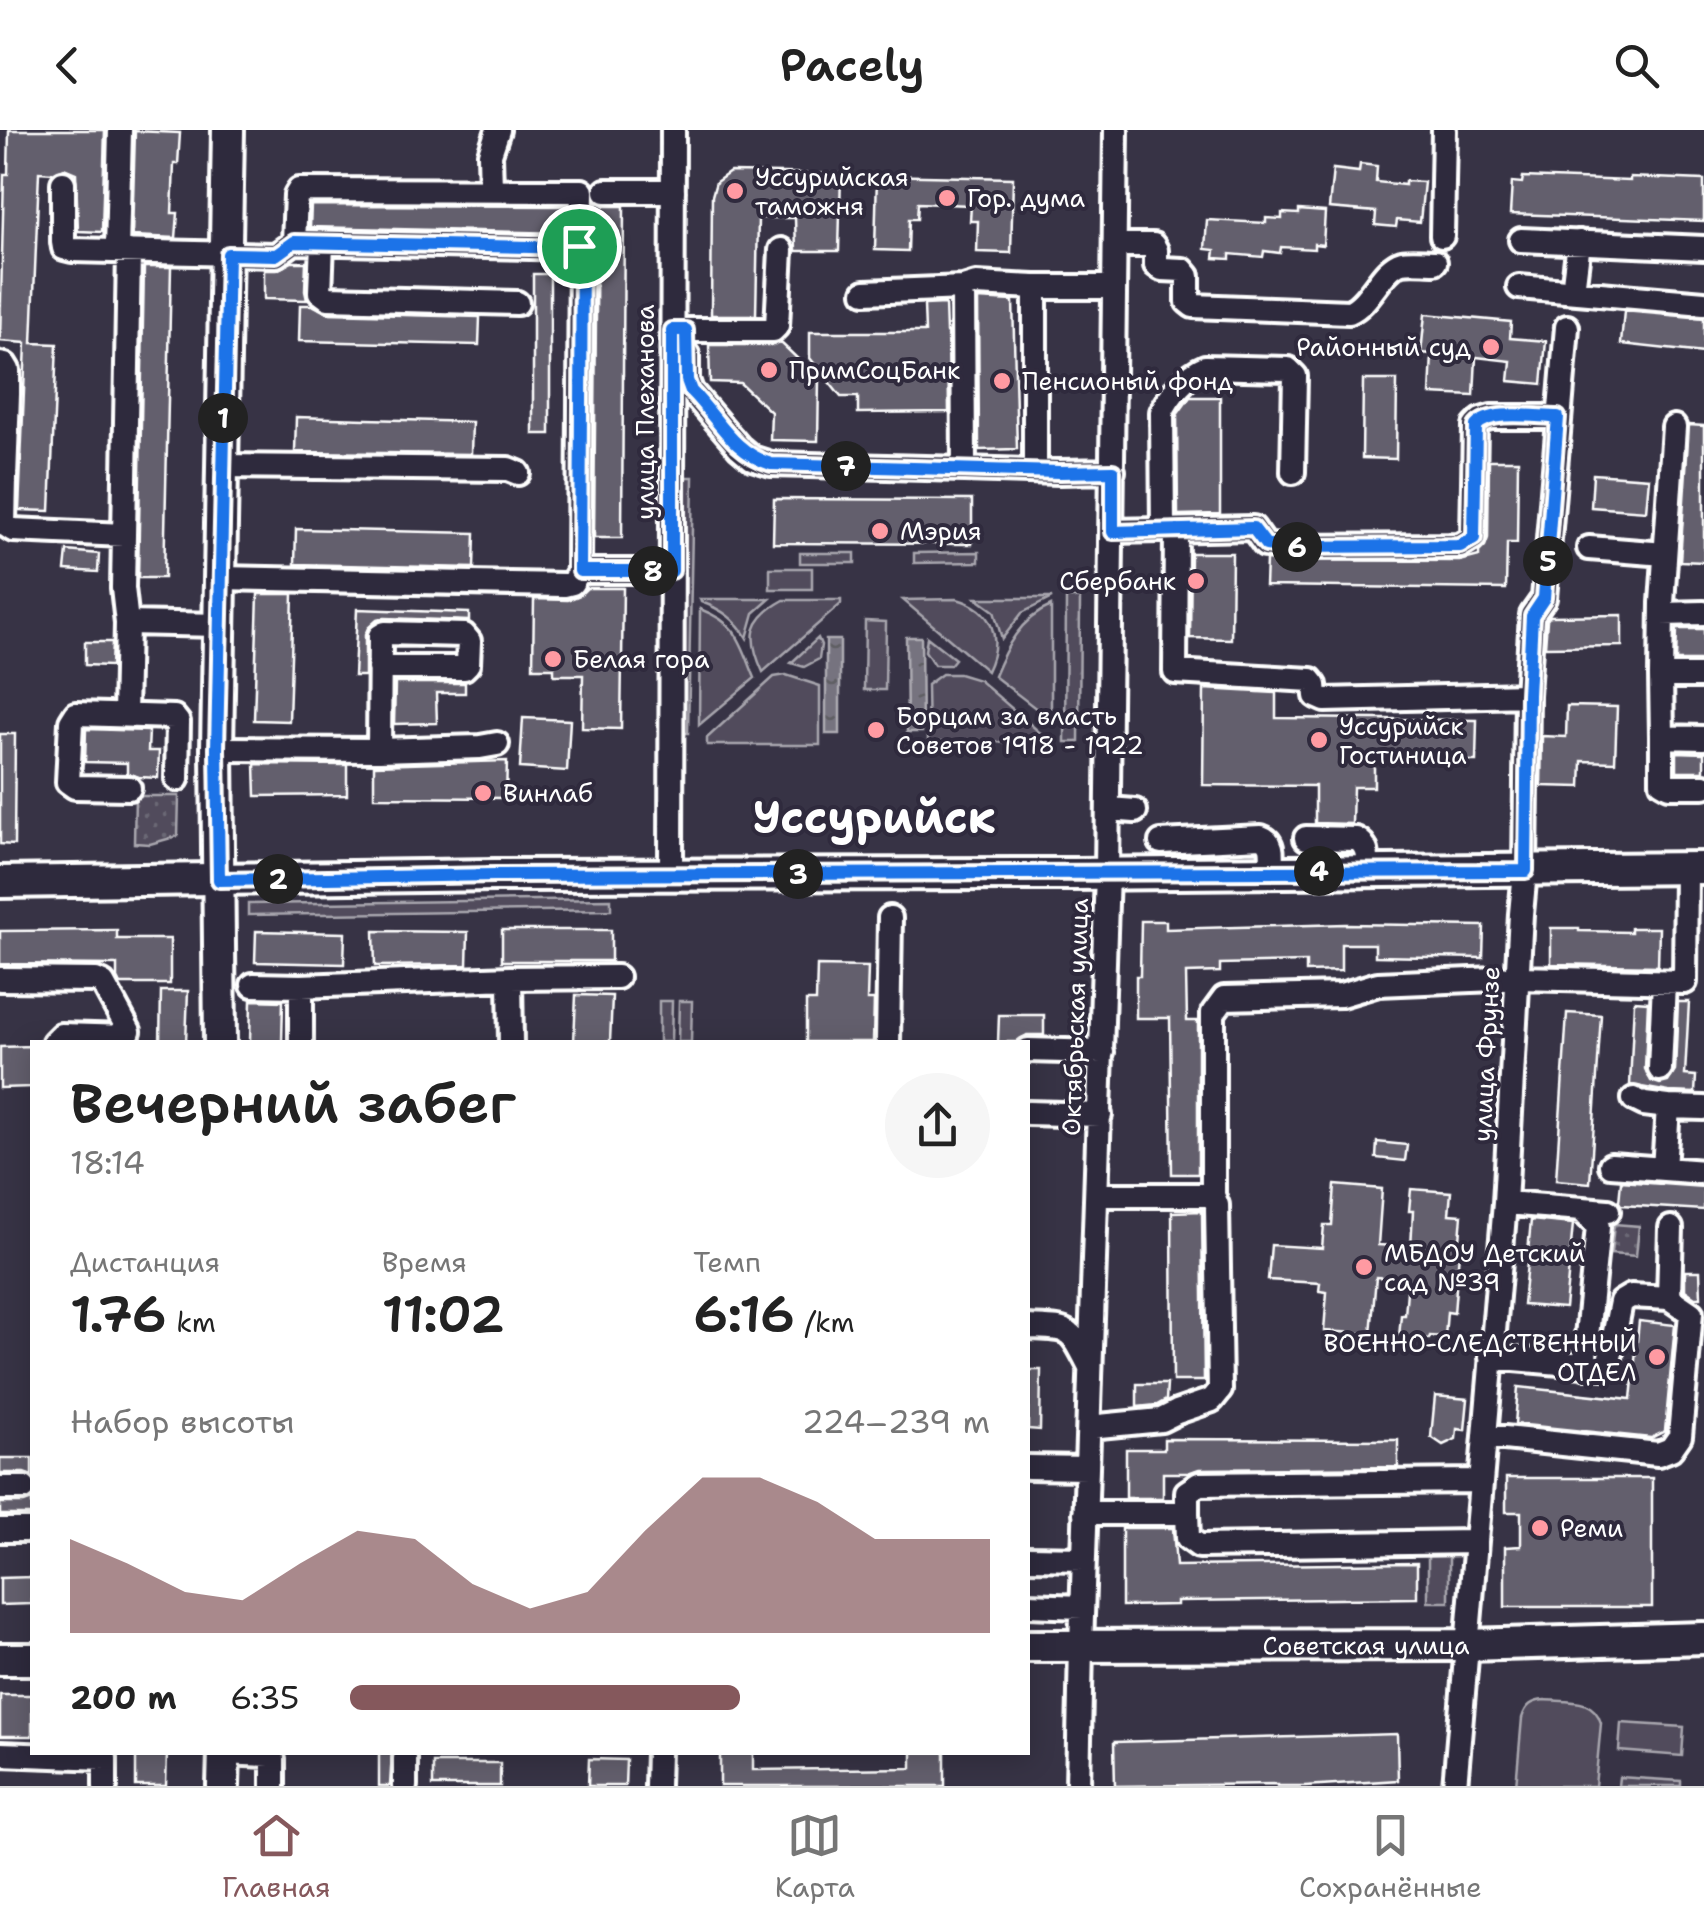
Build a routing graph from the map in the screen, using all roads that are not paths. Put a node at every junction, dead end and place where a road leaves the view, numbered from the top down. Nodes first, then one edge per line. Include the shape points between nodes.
1 (120, 130) edge
2 (228, 130) edge
3 (498, 130) edge
4 (673, 130) edge
5 (1116, 130) edge
6 (1444, 130) edge
7 (64, 184) dead end
8 (491, 190) junction
9 (606, 191) dead end
10 (673, 191) junction
11 (1442, 236) dead end
12 (1521, 240) dead end
13 (294, 242) junction
14 (582, 242) junction
15 (1578, 242) junction
16 (322, 243) junction
17 (1115, 244) junction
18 (1704, 248) edge
19 (781, 250) dead end
20 (123, 251) junction
21 (228, 254) junction
22 (1435, 262) dead end
23 (1035, 287) junction
24 (1114, 287) junction
25 (1519, 287) dead end
26 (963, 288) junction
27 (1573, 291) junction
28 (865, 292) dead end
29 (517, 303) dead end
30 (1704, 303) edge
31 (1566, 328) dead end
32 (680, 330) junction
33 (0, 364) edge
34 (4, 394) edge
35 (1558, 417) junction
36 (1674, 427) dead end
37 (222, 466) junction
38 (964, 469) junction
39 (1113, 471) junction
40 (1035, 472) junction
41 (1293, 472) dead end
42 (518, 473) dead end
43 (2, 479) edge
44 (1170, 530) junction
45 (1113, 532) junction
46 (124, 535) junction
47 (1589, 548) dead end
48 (1665, 554) junction
49 (580, 571) junction
50 (672, 571) junction
51 (220, 578) junction
52 (1662, 614) junction
53 (1704, 614) edge
54 (126, 623) junction
55 (220, 625) junction
56 (379, 668) dead end
57 (1662, 676) junction
58 (1704, 676) edge
59 (1528, 695) junction
60 (125, 715) junction
61 (1662, 737) junction
62 (1704, 738) edge
63 (497, 744) dead end
64 (217, 749) junction
65 (379, 750) junction
66 (177, 778) dead end
67 (1704, 786) edge
68 (130, 788) dead end
69 (1109, 809) junction
70 (1134, 810) dead end
71 (1306, 838) dead end
72 (1161, 842) dead end
73 (1695, 868) edge
74 (1367, 871) junction
75 (1526, 871) junction
76 (1271, 872) junction
77 (1108, 873) junction
78 (672, 874) junction
79 (219, 880) junction
80 (0, 882) edge
81 (890, 918) dead end
82 (510, 978) junction
83 (618, 978) dead end
84 (1519, 978) junction
85 (0, 979) edge
86 (1664, 982) junction
87 (254, 986) dead end
88 (300, 986) junction
89 (56, 1040) edge
90 (220, 1040) edge
91 (301, 1040) edge
92 (511, 1040) edge
93 (888, 1040) edge
94 (1030, 1050) edge
95 (1102, 1052) junction
96 (1660, 1070) dead end
97 (1634, 1099) dead end
98 (1668, 1107) junction
99 (1704, 1108) edge
100 (1030, 1113) edge
101 (1100, 1115) junction
102 (1611, 1165) dead end
103 (1664, 1170) junction
104 (1704, 1172) edge
105 (1098, 1194) junction
106 (1213, 1196) junction
107 (1505, 1203) junction
108 (1582, 1209) junction
109 (1608, 1211) dead end
110 (1671, 1228) dead end
111 (1669, 1298) junction
112 (1030, 1327) edge
113 (1491, 1356) junction
114 (1584, 1366) junction
115 (1091, 1369) junction
116 (1089, 1427) junction
117 (1485, 1436) junction
118 (1030, 1468) edge
119 (1087, 1468) junction
120 (1480, 1481) junction
121 (0, 1488) edge
122 (24, 1488) dead end
123 (1086, 1512) junction
124 (1187, 1513) junction
125 (0, 1530) edge
126 (30, 1530) edge
127 (1475, 1542) junction
128 (1030, 1558) edge
129 (1084, 1559) junction
130 (1030, 1605) edge
131 (1082, 1606) junction
132 (1704, 1638) edge
133 (1030, 1646) edge
134 (1081, 1646) junction
135 (1466, 1646) junction
136 (30, 1659) edge
137 (0, 1660) edge
138 (0, 1754) edge
139 (224, 1755) edge
140 (270, 1755) edge
141 (658, 1755) edge
142 (405, 1760) dead end
143 (105, 1786) edge
144 (224, 1786) edge
145 (273, 1786) edge
146 (405, 1786) edge
147 (657, 1786) edge
148 (1078, 1786) edge
149 (1456, 1786) edge

1 - 20 street
2 - 21 main road
3 - 8 street via 490,154
4 - 10 street, улица Плеханова
5 - 17 street, Октябрьская улица
6 - 11 street
7 - 20 street via 64,248
8 - 13 street via 299,190
8 - 14 street via 582,192
9 - 10 street
10 - 32 street, улица Плеханова
12 - 15 street
13 - 16 street
13 - 21 street via 276,255
14 - 16 street via 574,248
14 - 49 street
15 - 18 street
15 - 27 street
16 - 29 street via 320,292 328,298
17 - 22 street via 1152,245 1156,265 1188,276 1192,306 1349,312 1392,267
17 - 24 street, Октябрьская улица
19 - 32 street via 773,330
20 - 21 street
20 - 46 street
21 - 37 main road
23 - 24 street
23 - 26 street
23 - 40 street
24 - 39 street, Октябрьская улица
25 - 27 street
26 - 28 street
26 - 38 street
27 - 30 street
31 - 35 street, улица Фрунзе
32 - 38 street via 691,391 752,458 771,464
32 - 50 street, улица Плеханова
33 - 34 street via 8,370
34 - 43 street
35 - 44 street via 1491,416 1476,426 1474,538 1460,546 1280,547 1266,545 1253,528
35 - 59 street, улица Фрунзе via 1547,576 1532,616
36 - 48 street
37 - 42 street
37 - 51 main road
38 - 40 street
39 - 40 street
39 - 45 street, Октябрьская улица
41 - 44 street via 1294,376 1288,370 1196,371 1162,412
43 - 46 street via 4,524 13,530
44 - 45 street
44 - 59 street via 1175,672 1311,680 1316,696 1325,700
45 - 69 street, Октябрьская улица
46 - 54 street
47 - 48 street
48 - 52 street
49 - 50 street
49 - 51 street via 564,585
50 - 78 street, улица Плеханова
51 - 55 main road
52 - 53 street
52 - 57 street
54 - 55 street
54 - 60 street
55 - 64 main road
56 - 65 street
57 - 58 street
57 - 61 street
59 - 75 street, улица Фрунзе
60 - 66 street via 174,717
60 - 68 street via 76,714 68,782
61 - 62 street
61 - 67 street via 1662,782
63 - 65 street
64 - 65 street
64 - 79 main road
69 - 70 street
69 - 77 street, Октябрьская улица
71 - 74 street via 1362,842
72 - 76 street via 1261,836 1272,844
73 - 75 main road
73 - 86 street via 1685,982
74 - 75 main road
74 - 76 main road
75 - 84 street, улица Фрунзе
76 - 77 main road
77 - 78 main road
77 - 95 street, Октябрьская улица
78 - 79 main road
79 - 80 main road
79 - 90 main road
81 - 93 street
82 - 83 street
82 - 88 street
82 - 92 street
84 - 86 street
84 - 106 street via 1378,984 1341,996 1224,998 1213,1013
84 - 107 street, улица Фрунзе
85 - 89 street via 96,980 129,1031 126,1037 61,1034
86 - 96 street
87 - 88 street
88 - 91 street
94 - 95 street
95 - 101 street, Октябрьская улица
97 - 98 street
98 - 99 street
98 - 103 street
100 - 101 street
101 - 105 street, Октябрьская улица
102 - 103 street
103 - 104 street
105 - 106 street
105 - 115 street, Октябрьская улица
106 - 116 street via 1220,1390 1212,1400 1162,1420
107 - 108 street
107 - 113 street, улица Фрунзе
108 - 109 street
108 - 114 street via 1598,1227
110 - 111 street
111 - 114 street via 1621,1302 1609,1362
111 - 117 street via 1691,1312 1680,1436 1671,1449 1658,1454
112 - 115 street via 1069,1331
113 - 114 street
113 - 117 street, улица Фрунзе
115 - 116 street, Октябрьская улица
116 - 119 street, Октябрьская улица
117 - 120 street, улица Фрунзе
118 - 119 street
119 - 123 street, Октябрьская улица
120 - 124 street via 1198,1484 1187,1492
120 - 127 street, улица Фрунзе
121 - 122 street
123 - 124 street
123 - 129 street, Октябрьская улица
124 - 127 street via 1188,1538 1199,1546
125 - 126 street
127 - 135 street, улица Фрунзе
128 - 129 street
129 - 131 street, Октябрьская улица
130 - 131 street
131 - 134 street, Октябрьская улица
132 - 135 main road, Советская улица
133 - 134 main road, Советская улица
134 - 135 main road, Советская улица
134 - 148 street, Октябрьская улица
135 - 149 street, улица Фрунзе
136 - 137 main road
138 - 143 street via 105,1758
139 - 144 main road
140 - 145 street
141 - 147 street
142 - 146 street

